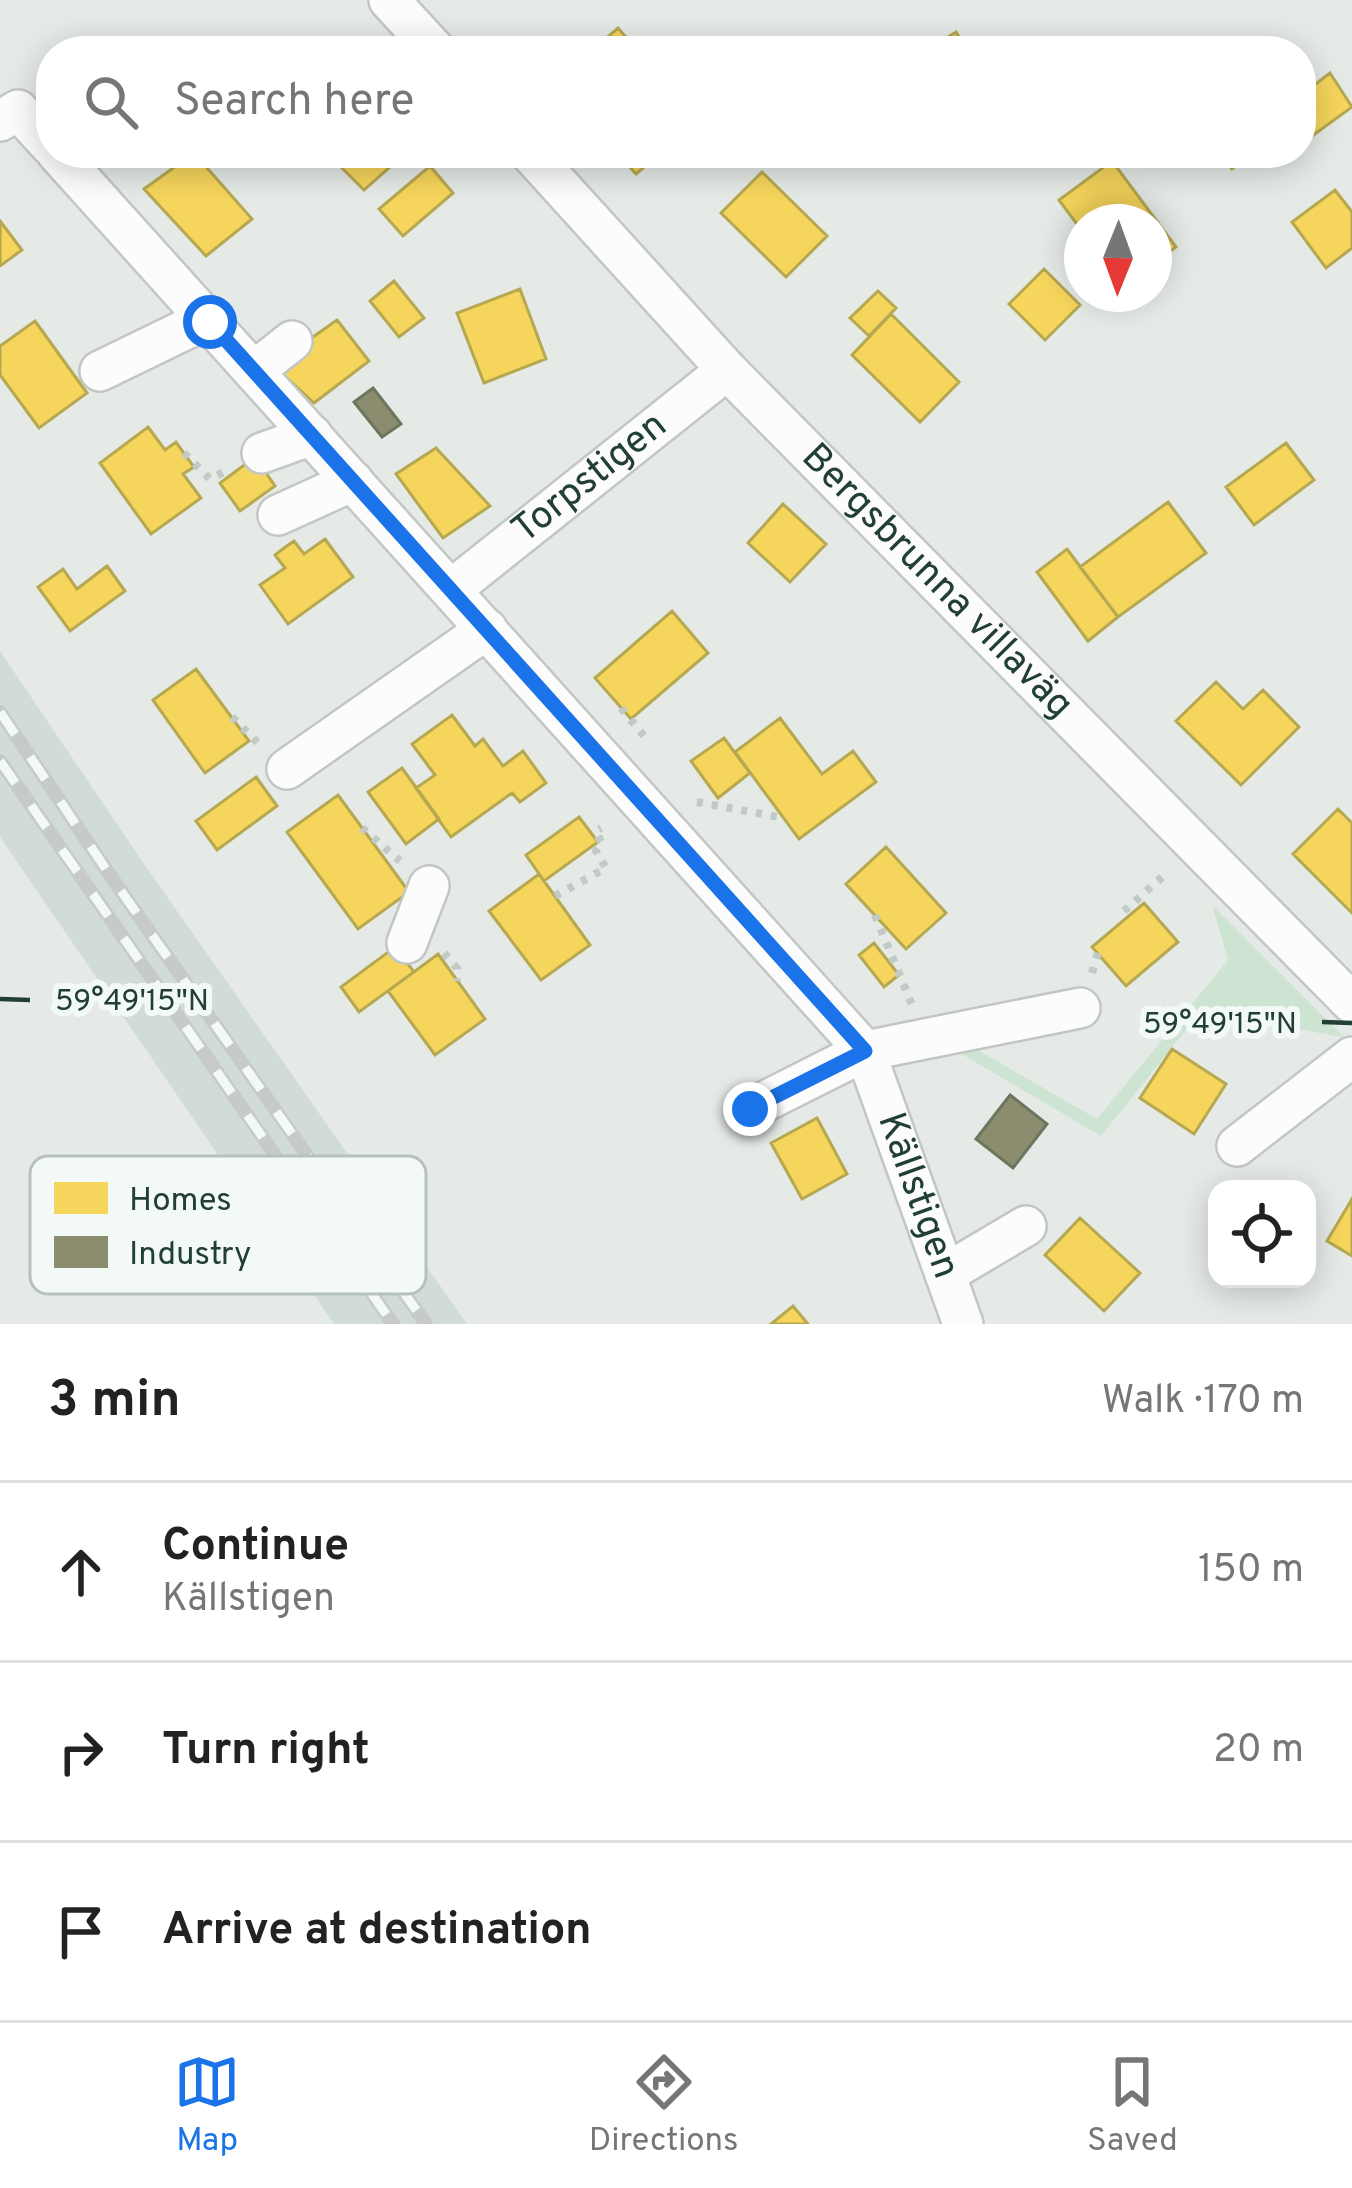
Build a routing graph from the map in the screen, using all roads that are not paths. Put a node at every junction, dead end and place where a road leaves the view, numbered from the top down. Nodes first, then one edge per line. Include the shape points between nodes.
1 (389, 0) edge
2 (422, 36) edge
3 (0, 122) edge
4 (36, 130) edge
5 (79, 168) edge
6 (544, 168) edge
7 (207, 319) junction
8 (292, 341) dead end
9 (727, 370) junction
10 (100, 371) dead end
11 (254, 371) junction
12 (312, 435) junction
13 (262, 453) dead end
14 (353, 481) junction
15 (278, 514) dead end
16 (452, 590) junction
17 (487, 629) junction
18 (287, 769) dead end
19 (429, 886) dead end
20 (406, 943) dead end
21 (1352, 1004) edge
22 (1080, 1008) dead end
23 (865, 1051) junction
24 (1352, 1057) edge
25 (750, 1109) dead end
26 (1237, 1146) dead end
27 (1026, 1226) dead end
28 (949, 1308) edge

1 - 2 street
3 - 4 street via 18,110
5 - 7 street, Källstigen via 109,188
6 - 9 street, Bergsbrunna villaväg
7 - 10 street
7 - 11 street, Källstigen
8 - 11 street
9 - 16 street, Torpstigen
9 - 21 street, Bergsbrunna villaväg
11 - 12 street, Källstigen
12 - 13 street
12 - 14 street, Källstigen
14 - 15 street
14 - 16 street, Källstigen
16 - 17 street, Källstigen
17 - 18 street
17 - 23 street, Källstigen via 671,809
19 - 20 street
22 - 23 street
23 - 25 street
23 - 28 street, Källstigen
24 - 26 street
27 - 28 street

